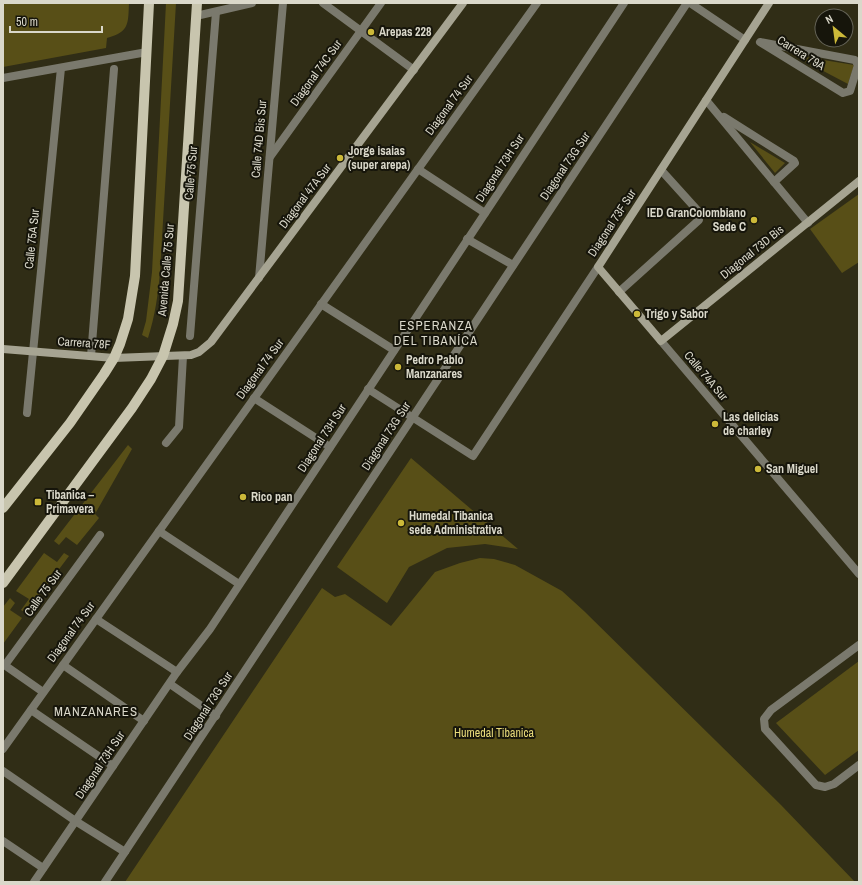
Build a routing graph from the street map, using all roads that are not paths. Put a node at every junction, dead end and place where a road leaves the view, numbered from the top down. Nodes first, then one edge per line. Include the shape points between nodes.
1 (149, 3) edge
2 (197, 3) edge
3 (252, 3) edge
4 (283, 3) edge
5 (324, 3) edge
6 (381, 3) edge
7 (463, 3) edge
8 (536, 3) edge
9 (624, 3) edge
10 (689, 3) edge
11 (769, 3) edge
12 (216, 12) junction
13 (196, 16) junction
14 (361, 31) junction
15 (745, 40) junction
16 (147, 52) junction
17 (61, 68) junction
18 (114, 69) dead end
19 (414, 70) junction
20 (857, 76) edge
21 (3, 78) edge
22 (706, 100) junction
23 (718, 114) junction
24 (270, 158) junction
25 (418, 169) junction
26 (661, 170) junction
27 (774, 182) junction
28 (859, 182) edge
29 (485, 213) junction
30 (808, 223) junction
31 (467, 239) junction
32 (513, 265) junction
33 (598, 267) junction
34 (259, 278) junction
35 (619, 292) junction
36 (321, 304) junction
37 (190, 336) dead end
38 (661, 341) junction
39 (3, 349) edge
40 (394, 350) junction
41 (33, 351) junction
42 (91, 356) junction
43 (163, 356) junction
44 (183, 356) junction
45 (114, 358) junction
46 (368, 389) junction
47 (254, 398) junction
48 (27, 413) dead end
49 (413, 417) junction
50 (166, 443) dead end
51 (330, 447) junction
52 (3, 508) edge
53 (159, 531) junction
54 (100, 535) dead end
55 (859, 574) edge
56 (3, 583) edge
57 (240, 584) junction
58 (96, 619) junction
59 (859, 645) edge
60 (4, 664) edge
61 (63, 665) junction
62 (177, 672) junction
63 (170, 684) junction
64 (43, 692) junction
65 (31, 710) junction
66 (216, 716) junction
67 (144, 721) junction
68 (3, 749) edge
69 (859, 765) edge
70 (113, 766) junction
71 (3, 771) edge
72 (76, 822) junction
73 (3, 842) edge
74 (125, 852) junction
75 (43, 868) junction
76 (34, 882) edge
77 (105, 882) edge

1 - 16 main road
2 - 13 main road, Avenida Calle 75 Sur
3 - 12 street
4 - 24 street, Calle 74D Bis Sur
5 - 14 street
6 - 14 street, Diagonal 74C Sur
7 - 19 street, Diagonal 47A Sur
8 - 25 street, Diagonal 74 Sur
9 - 29 street, Diagonal 73H Sur
10 - 15 street
10 - 32 street, Diagonal 73G Sur
11 - 15 street, Diagonal 73F Sur
12 - 13 street
12 - 37 street, Calle 75 Sur
13 - 43 main road, Avenida Calle 75 Sur via 178,301
14 - 19 street
14 - 24 street, Diagonal 74C Sur
15 - 22 street, Diagonal 73F Sur
16 - 17 street
16 - 45 main road via 135,276 128,319
17 - 21 street
17 - 41 street, Calle 75A Sur
18 - 42 street
19 - 34 street, Diagonal 47A Sur
20 - 20 street, Carrera 79A via 858,65 855,60 760,42 843,93 850,92
22 - 23 street
22 - 26 street, Diagonal 73F Sur
23 - 27 street
23 - 27 street via 794,161 795,163
24 - 34 street, Calle 74D Bis Sur
25 - 29 street
25 - 36 street, Diagonal 74 Sur
26 - 33 street, Diagonal 73F Sur
26 - 35 street via 698,211 699,220
27 - 30 street
28 - 30 street, Diagonal 73D Bis
29 - 31 street, Diagonal 73H Sur
30 - 38 street, Diagonal 73D Bis
31 - 32 street
31 - 40 street, Diagonal 73H Sur
32 - 49 street, Diagonal 73G Sur
33 - 35 street, Calle 74A Sur
33 - 49 street, Diagonal 73F Sur via 473,456
34 - 44 street, Diagonal 47A Sur via 211,342 196,354
35 - 38 street, Calle 74A Sur
36 - 40 street
36 - 47 street, Diagonal 74 Sur
38 - 55 street, Calle 74A Sur
39 - 41 street, Carrera 78F
40 - 46 street, Diagonal 73H Sur
41 - 42 street, Carrera 78F
41 - 48 street, Calle 75A Sur
42 - 45 street, Carrera 78F
43 - 44 street, Diagonal 47A Sur
43 - 45 street, Carrera 78F
43 - 56 main road, Avenida Calle 75 Sur via 132,408
44 - 50 street via 179,427
45 - 52 main road via 70,423
46 - 49 street
46 - 51 street, Diagonal 73H Sur
47 - 51 street
47 - 53 street, Diagonal 74 Sur
49 - 66 street, Diagonal 73G Sur
51 - 57 street, Diagonal 73H Sur
53 - 57 street
53 - 58 street, Diagonal 74 Sur
54 - 60 street, Calle 75 Sur
57 - 62 street, Diagonal 73H Sur
58 - 61 street, Diagonal 74 Sur
58 - 62 street
59 - 69 street via 771,710 764,719 765,729 816,785 825,787 834,784
60 - 64 street
61 - 64 street, Diagonal 74 Sur
61 - 67 street
62 - 63 street, Diagonal 73H Sur
63 - 66 street
63 - 67 street, Diagonal 73H Sur
64 - 65 street, Diagonal 74 Sur
65 - 68 street, Diagonal 74 Sur
65 - 70 street
66 - 74 street, Diagonal 73G Sur
67 - 70 street, Diagonal 73H Sur
70 - 72 street, Diagonal 73H Sur
71 - 72 street
72 - 74 street
72 - 75 street, Diagonal 73H Sur
73 - 75 street
74 - 77 street, Diagonal 73G Sur
75 - 76 street, Diagonal 73H Sur

